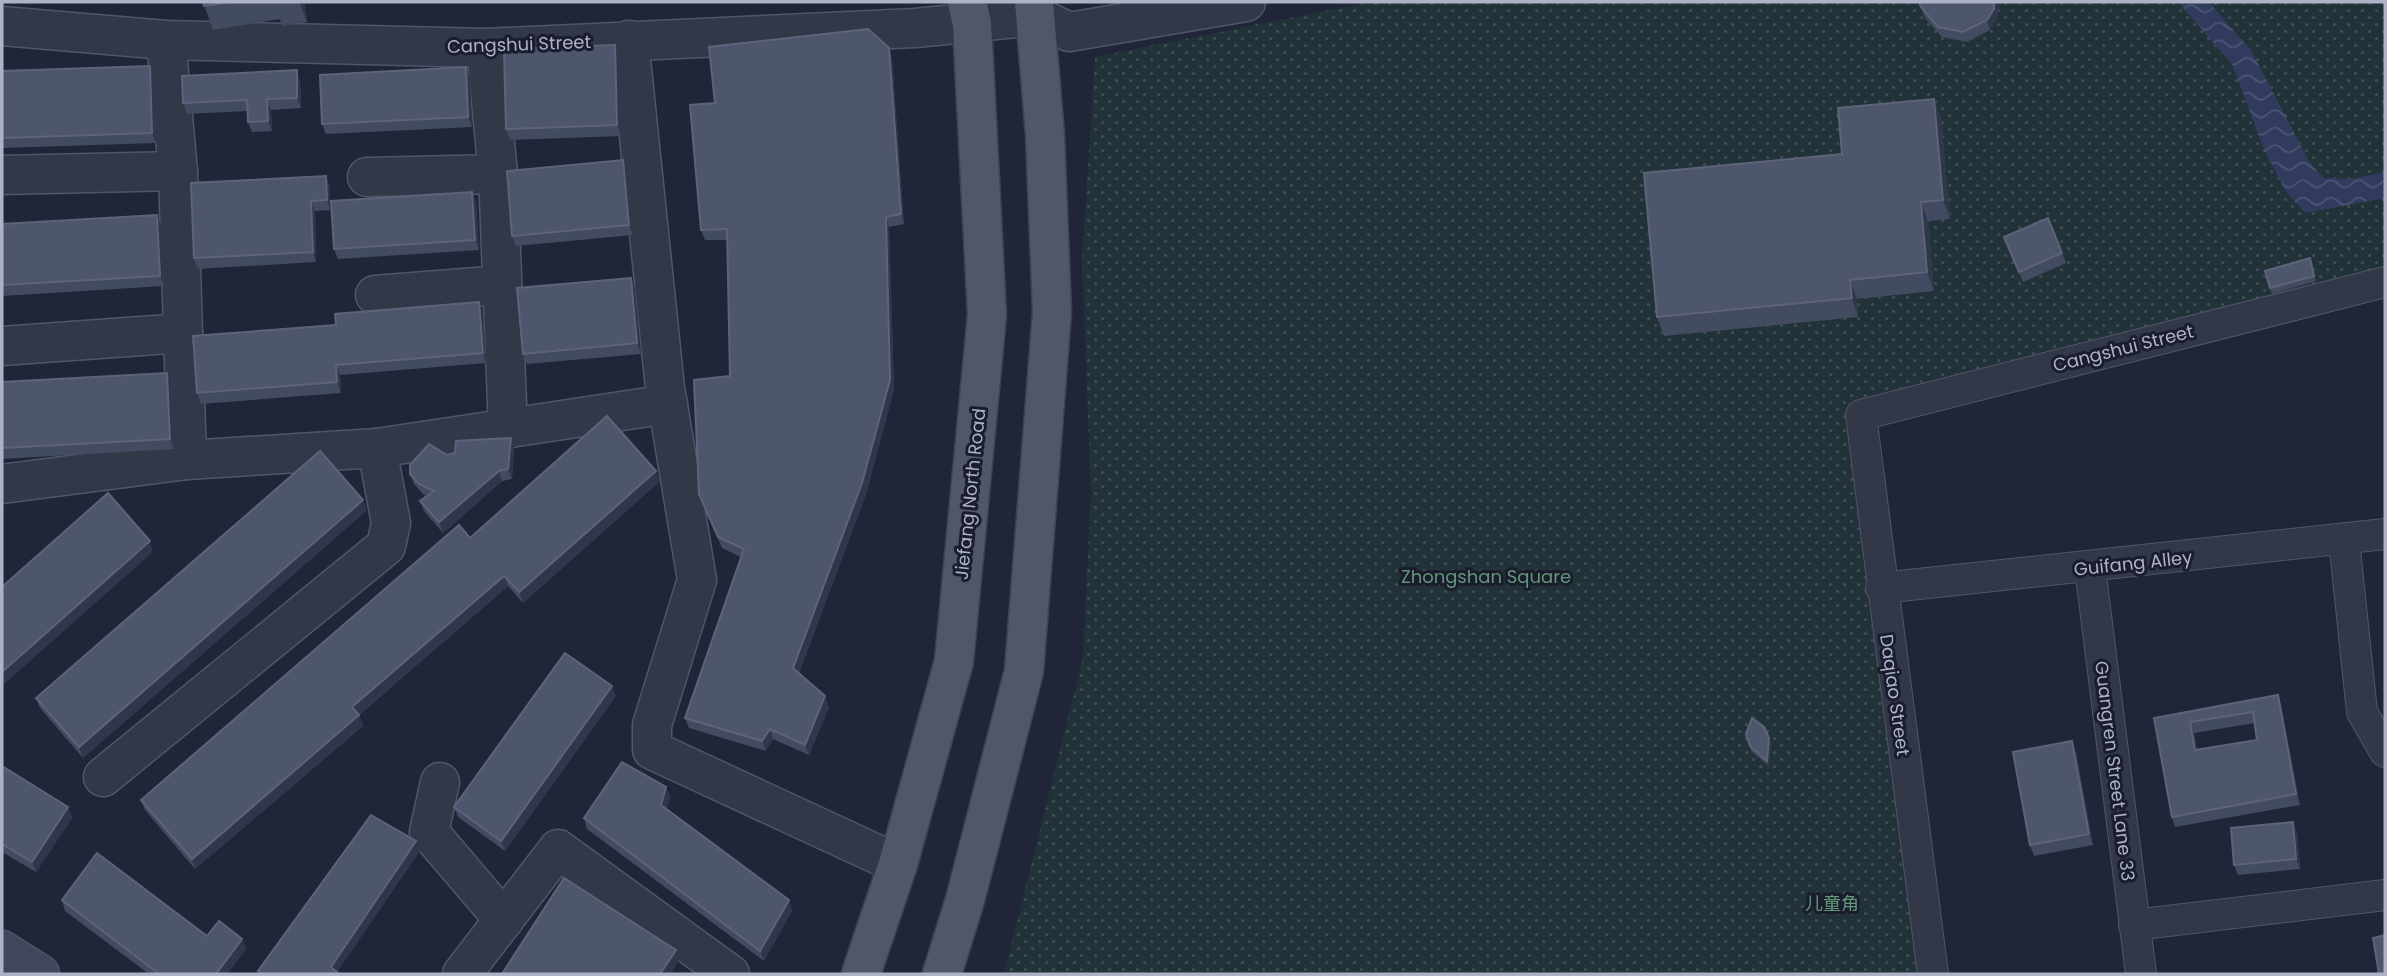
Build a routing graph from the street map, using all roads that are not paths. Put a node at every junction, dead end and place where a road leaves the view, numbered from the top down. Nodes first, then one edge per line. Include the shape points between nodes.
1 (1116, 2) edge
2 (1246, 2) edge
3 (1035, 9) edge
4 (969, 13) edge
5 (2, 26) edge
6 (166, 40) junction
7 (629, 40) junction
8 (486, 48) junction
9 (178, 171) junction
10 (498, 174) junction
11 (2, 175) edge
12 (367, 177) dead end
13 (2385, 282) edge
14 (502, 285) junction
15 (375, 295) dead end
16 (183, 333) junction
17 (2, 346) edge
18 (668, 404) junction
19 (1861, 415) joint
20 (508, 429) junction
21 (377, 448) junction
22 (187, 460) junction
23 (2, 484) edge
24 (2385, 534) edge
25 (2344, 540) junction
26 (2090, 568) junction
27 (1881, 588) junction
28 (2385, 752) edge
29 (103, 777) dead end
30 (440, 782) dead end
31 (898, 864) junction
32 (2385, 895) edge
33 (504, 920) junction
34 (2134, 925) junction
35 (2, 950) edge
36 (40, 974) edge
37 (463, 974) edge
38 (730, 974) edge
39 (861, 974) edge
40 (942, 974) edge
41 (1933, 974) edge
42 (2141, 974) edge

1 - 3 street, Cangshui Street
2 - 3 street via 1069,32
3 - 4 street, Cangshui Street
3 - 40 main road via 1052,312 1024,671
4 - 7 street, Cangshui Street
4 - 31 main road, Jiefang North Road via 988,315 954,661
5 - 6 street, Cangshui Street
6 - 8 street, Cangshui Street
6 - 9 street
7 - 8 street, Cangshui Street
7 - 18 street
8 - 10 street
9 - 11 street
9 - 16 street
10 - 12 street
10 - 14 street
13 - 19 street, Cangshui Street
14 - 15 street
14 - 20 street
16 - 17 street
16 - 22 street
18 - 20 street
18 - 31 street via 697,580 652,726 652,750
19 - 27 street, Daqiao Street
20 - 21 street
21 - 22 street
21 - 29 street via 391,523 386,546
22 - 23 street
24 - 25 street, Guifang Alley
25 - 26 street, Guifang Alley
25 - 28 street via 2362,712
26 - 27 street, Guifang Alley
26 - 34 street, Guangren Street Lane 33
27 - 41 street, Daqiao Street
30 - 33 street via 429,832
31 - 39 main road, Jiefang North Road
32 - 34 street
33 - 37 street
33 - 38 street via 558,849
34 - 42 street, Guangren Street Lane 33
35 - 36 main road

